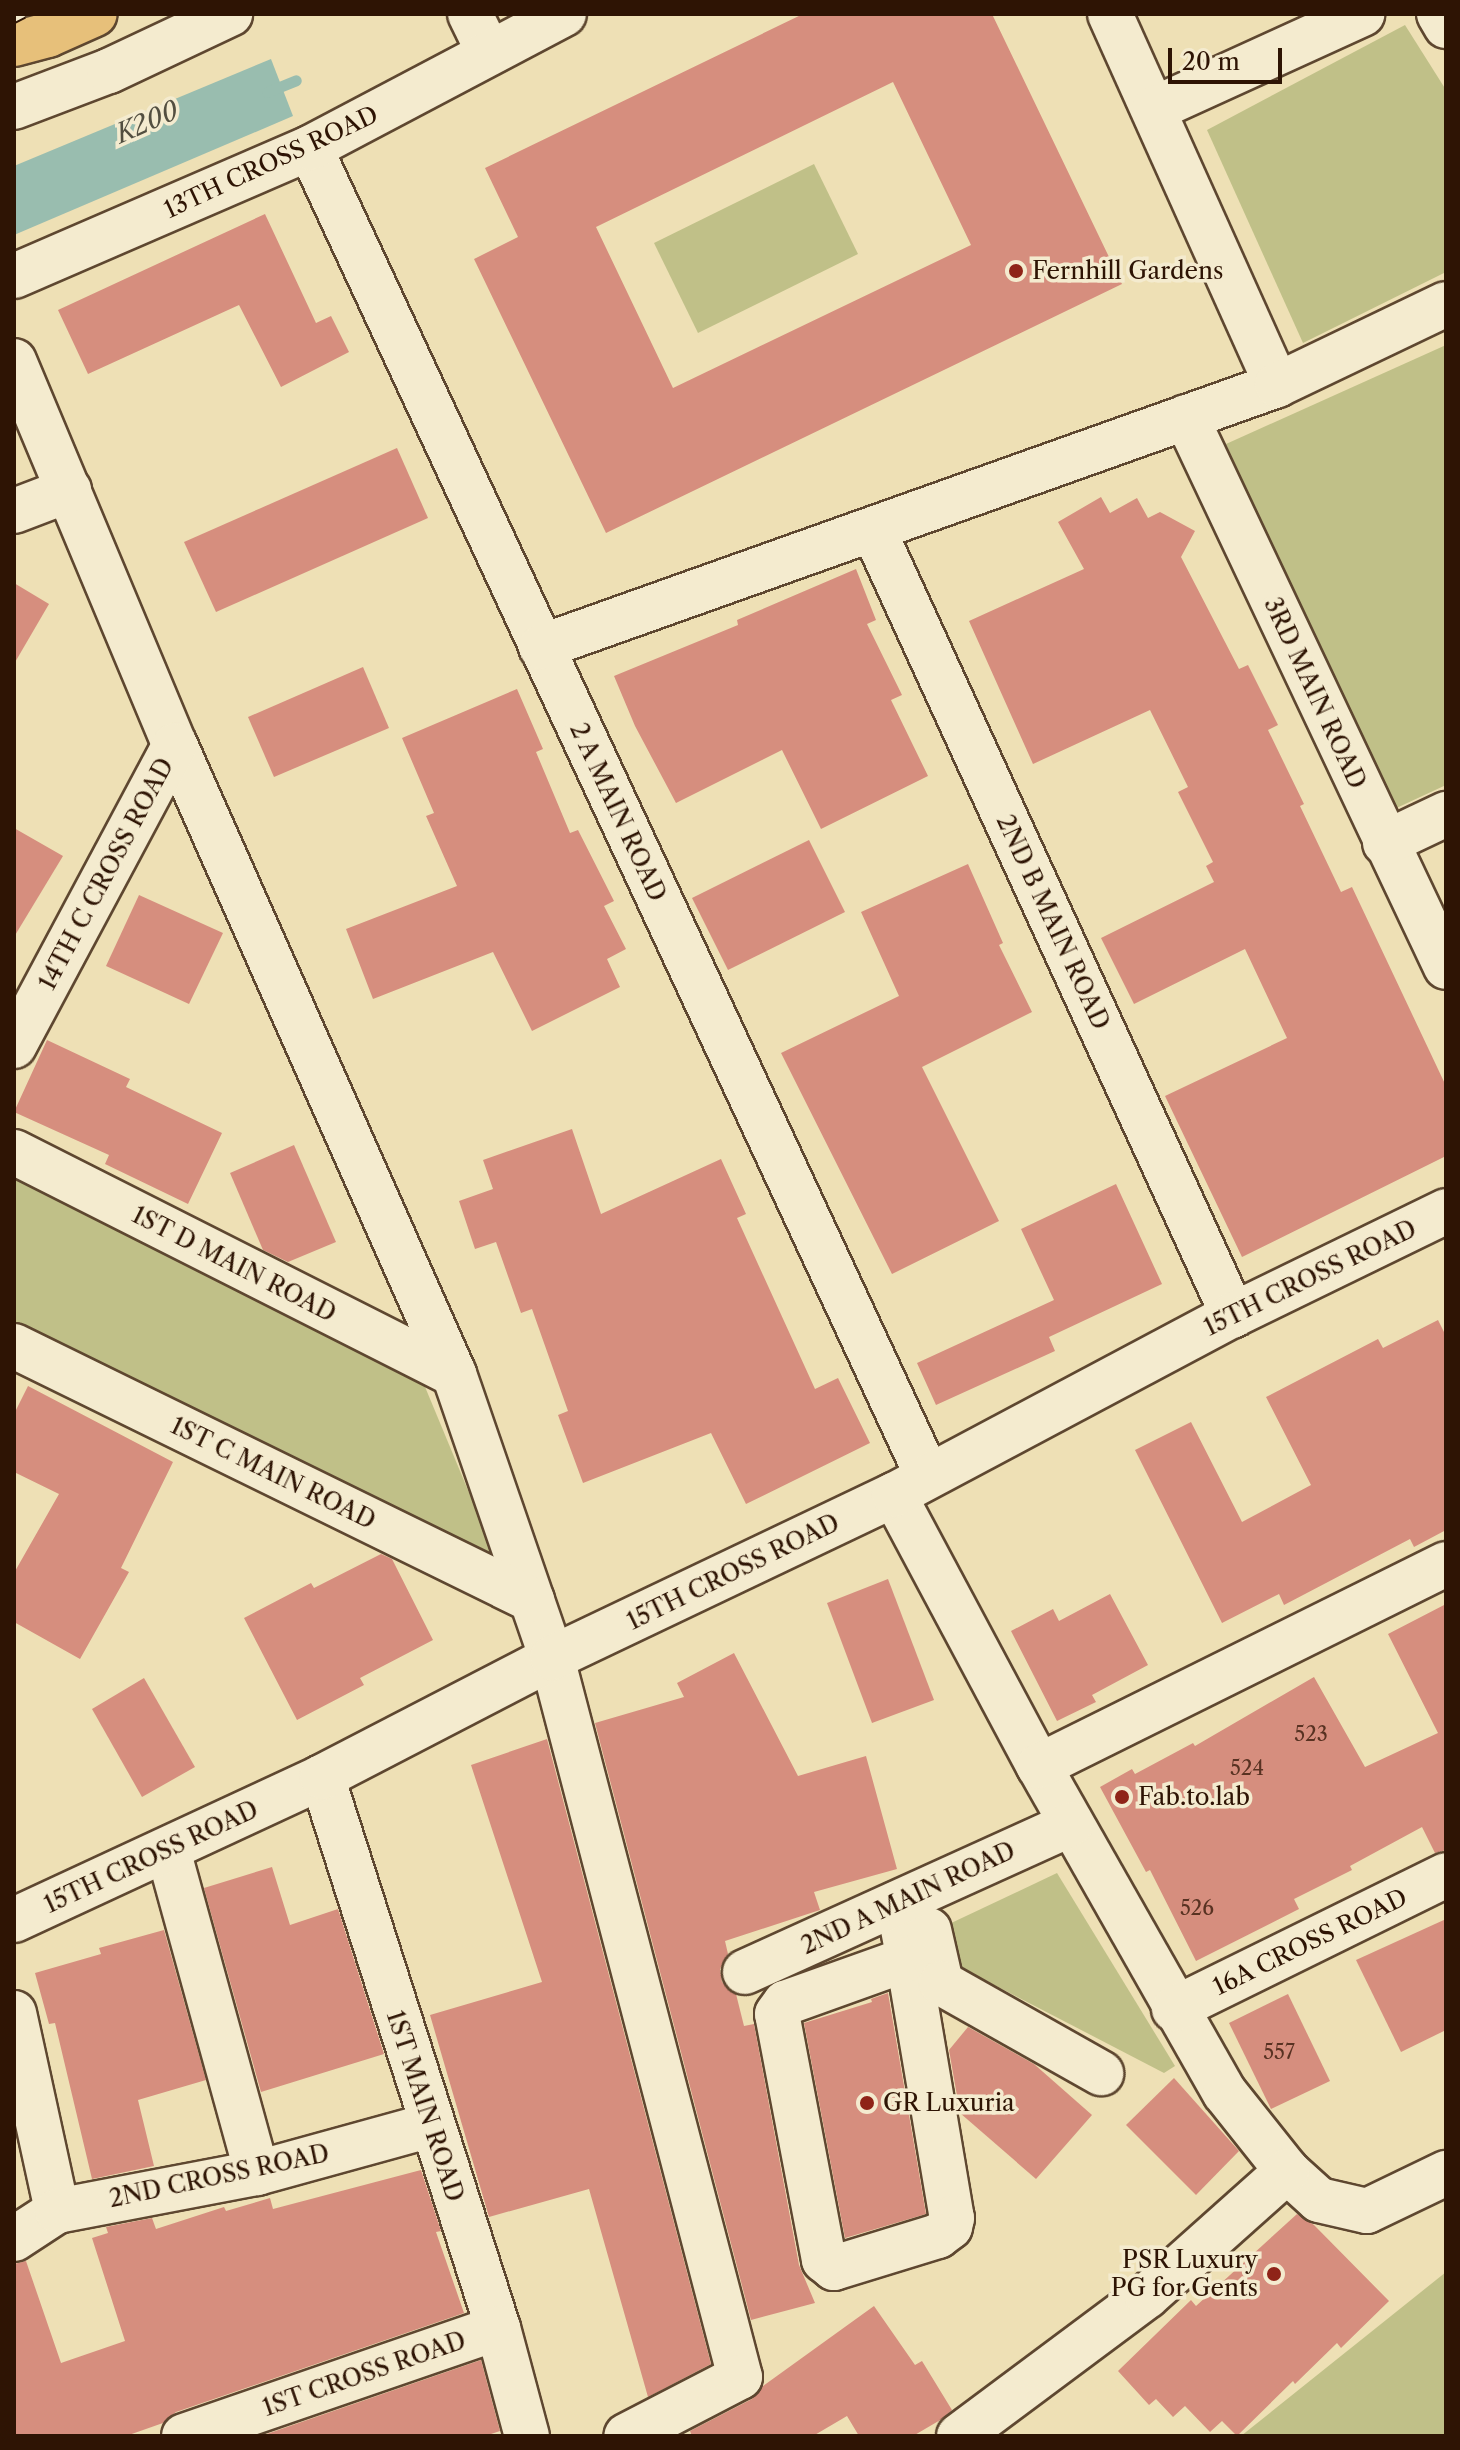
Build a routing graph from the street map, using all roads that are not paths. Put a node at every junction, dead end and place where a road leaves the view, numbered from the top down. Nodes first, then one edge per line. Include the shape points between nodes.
1 (95, 14) edge
2 (230, 14) edge
3 (470, 14) edge
4 (564, 14) edge
5 (1110, 14) edge
6 (1362, 14) edge
7 (1439, 14) edge
8 (1446, 26) edge
9 (14, 44) edge
10 (489, 53) junction
11 (14, 107) edge
12 (1154, 109) junction
13 (310, 148) junction
14 (14, 276) edge
15 (1446, 304) edge
16 (14, 361) edge
17 (1277, 385) junction
18 (1186, 417) junction
19 (69, 490) junction
20 (14, 511) edge
21 (873, 529) junction
22 (541, 647) junction
23 (175, 745) junction
24 (1446, 814) edge
25 (1385, 843) junction
26 (1446, 967) edge
27 (14, 1046) edge
28 (14, 1152) edge
29 (1446, 1211) edge
30 (1233, 1315) junction
31 (14, 1346) edge
32 (454, 1374) junction
33 (910, 1485) junction
34 (1446, 1564) edge
35 (532, 1600) junction
36 (552, 1658) junction
37 (1039, 1766) junction
38 (322, 1777) junction
39 (1071, 1824) junction
40 (168, 1850) junction
41 (1446, 1875) edge
42 (910, 1898) junction
43 (14, 1920) edge
44 (908, 1959) junction
45 (745, 1972) dead end
46 (1174, 2009) junction
47 (14, 2013) edge
48 (1101, 2073) dead end
49 (431, 2125) junction
50 (1287, 2171) junction
51 (257, 2173) junction
52 (1446, 2173) edge
53 (57, 2211) junction
54 (14, 2239) edge
55 (498, 2328) junction
56 (184, 2436) edge
57 (527, 2436) edge
58 (626, 2436) edge
59 (959, 2436) edge

1 - 9 highway
2 - 11 street via 109,71
3 - 10 street
4 - 10 street, 13TH CROSS ROAD
5 - 12 street
6 - 12 street
7 - 8 street
10 - 13 street, 13TH CROSS ROAD
12 - 17 street
13 - 14 street, 13TH CROSS ROAD
13 - 22 street, 2 A MAIN ROAD
15 - 17 street
16 - 19 street
17 - 18 street
18 - 21 street
18 - 25 street, 3RD MAIN ROAD
19 - 20 street
19 - 23 street
21 - 22 street
21 - 30 street, 2ND B MAIN ROAD
22 - 33 street, 2 A MAIN ROAD
23 - 27 street, 14TH C CROSS ROAD
23 - 32 street
24 - 25 street
25 - 26 street, 3RD MAIN ROAD
28 - 32 street, 1ST D MAIN ROAD
29 - 30 street, 15TH CROSS ROAD
30 - 33 street, 15TH CROSS ROAD
31 - 35 street, 1ST C MAIN ROAD
32 - 35 street
33 - 36 street, 15TH CROSS ROAD
33 - 37 street, 2 A MAIN ROAD
34 - 37 street
35 - 36 street
36 - 38 street, 15TH CROSS ROAD
36 - 58 street via 740,2377
37 - 39 street, 2 A MAIN ROAD
38 - 40 street, 15TH CROSS ROAD
38 - 49 street, 1ST MAIN ROAD
39 - 42 street, 2ND A MAIN ROAD
39 - 46 street, 2 A MAIN ROAD
40 - 43 street, 15TH CROSS ROAD
40 - 51 street
41 - 46 street, 16A CROSS ROAD
42 - 44 street
42 - 45 street, 2ND A MAIN ROAD
42 - 48 street via 941,1983
44 - 44 street via 950,2227 938,2236 834,2268 824,2260 777,2014 785,2003
46 - 50 street, 2 A MAIN ROAD via 1225,2093
47 - 53 street
49 - 51 street, 2ND CROSS ROAD
49 - 55 street, 1ST MAIN ROAD
50 - 52 street, 2 A MAIN ROAD via 1319,2200 1367,2211
50 - 59 street via 1147,2296
51 - 53 street, 2ND CROSS ROAD
53 - 54 street, 2ND CROSS ROAD
55 - 56 street, 1ST CROSS ROAD
55 - 57 street, 1ST MAIN ROAD

